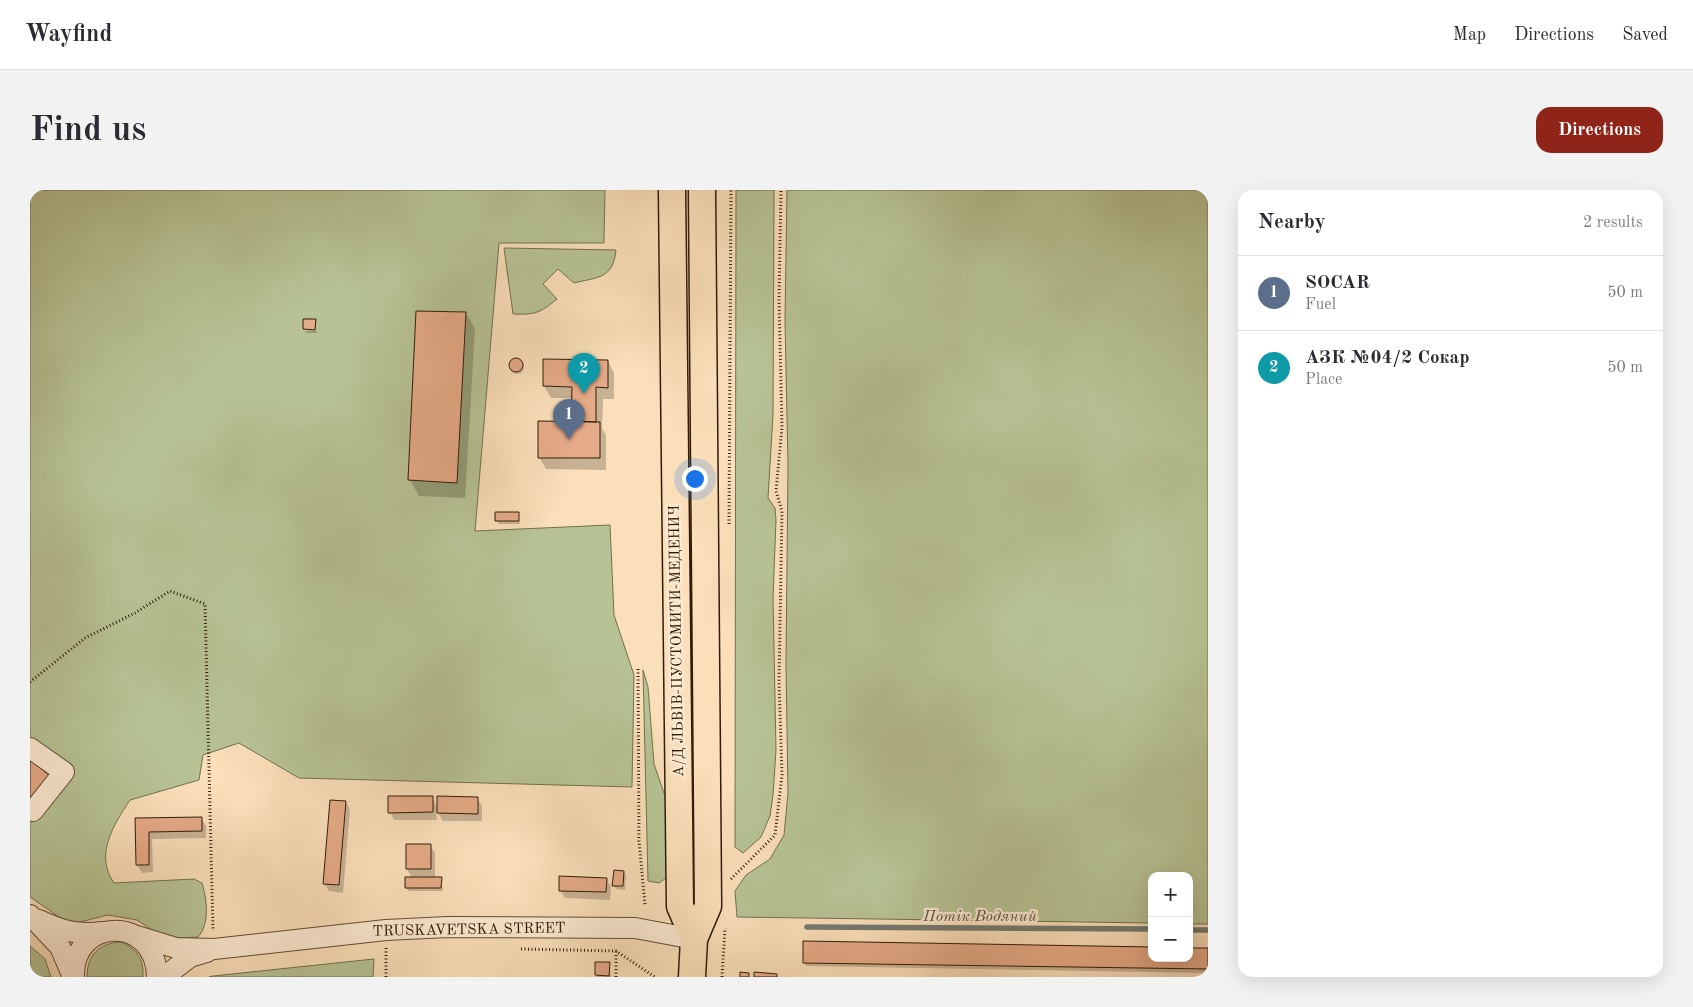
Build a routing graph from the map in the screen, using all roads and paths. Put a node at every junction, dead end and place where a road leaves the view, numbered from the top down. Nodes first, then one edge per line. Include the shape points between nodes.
1 (672, 190) edge
2 (702, 190) edge
3 (731, 190) edge
4 (781, 190) edge
5 (730, 526) dead end
6 (638, 668) dead end
7 (30, 682) edge
8 (30, 748) edge
9 (30, 809) edge
10 (728, 881) dead end
11 (645, 905) dead end
12 (31, 916) edge
13 (102, 932) junction
14 (137, 936) junction
15 (386, 939) junction
16 (694, 939) junction
17 (617, 946) dead end
18 (395, 948) dead end
19 (214, 949) junction
20 (517, 949) dead end
21 (376, 950) dead end
22 (616, 951) junction
23 (74, 977) edge
24 (157, 977) edge
25 (164, 977) edge
26 (386, 977) edge
27 (616, 977) edge
28 (655, 977) edge
29 (692, 977) edge

1 - 16 main road, А/Д ЛЬВІВ-ПУСТОМИТИ-МЕДЕНИЧ via 680,906
2 - 16 main road via 708,906
3 - 5 path
4 - 10 path via 782,427 776,491 782,511 779,680 782,775 775,835
6 - 11 path via 639,841
7 - 19 path via 85,638 170,591 205,604
8 - 9 street via 64,772 33,811
12 - 13 street via 80,934
12 - 23 street via 60,947
13 - 14 street, TRUSKAVETSKA STREET via 120,931
13 - 23 street via 83,946 77,956
14 - 19 street, TRUSKAVETSKA STREET via 176,948
14 - 24 street via 153,953
15 - 16 street, TRUSKAVETSKA STREET via 448,927 615,927
15 - 18 path
15 - 19 street, TRUSKAVETSKA STREET
15 - 21 path
15 - 26 path
16 - 29 main road
17 - 22 path
19 - 25 street, TRUSKAVETSKA STREET via 190,958
20 - 22 path
22 - 27 path
22 - 28 path

